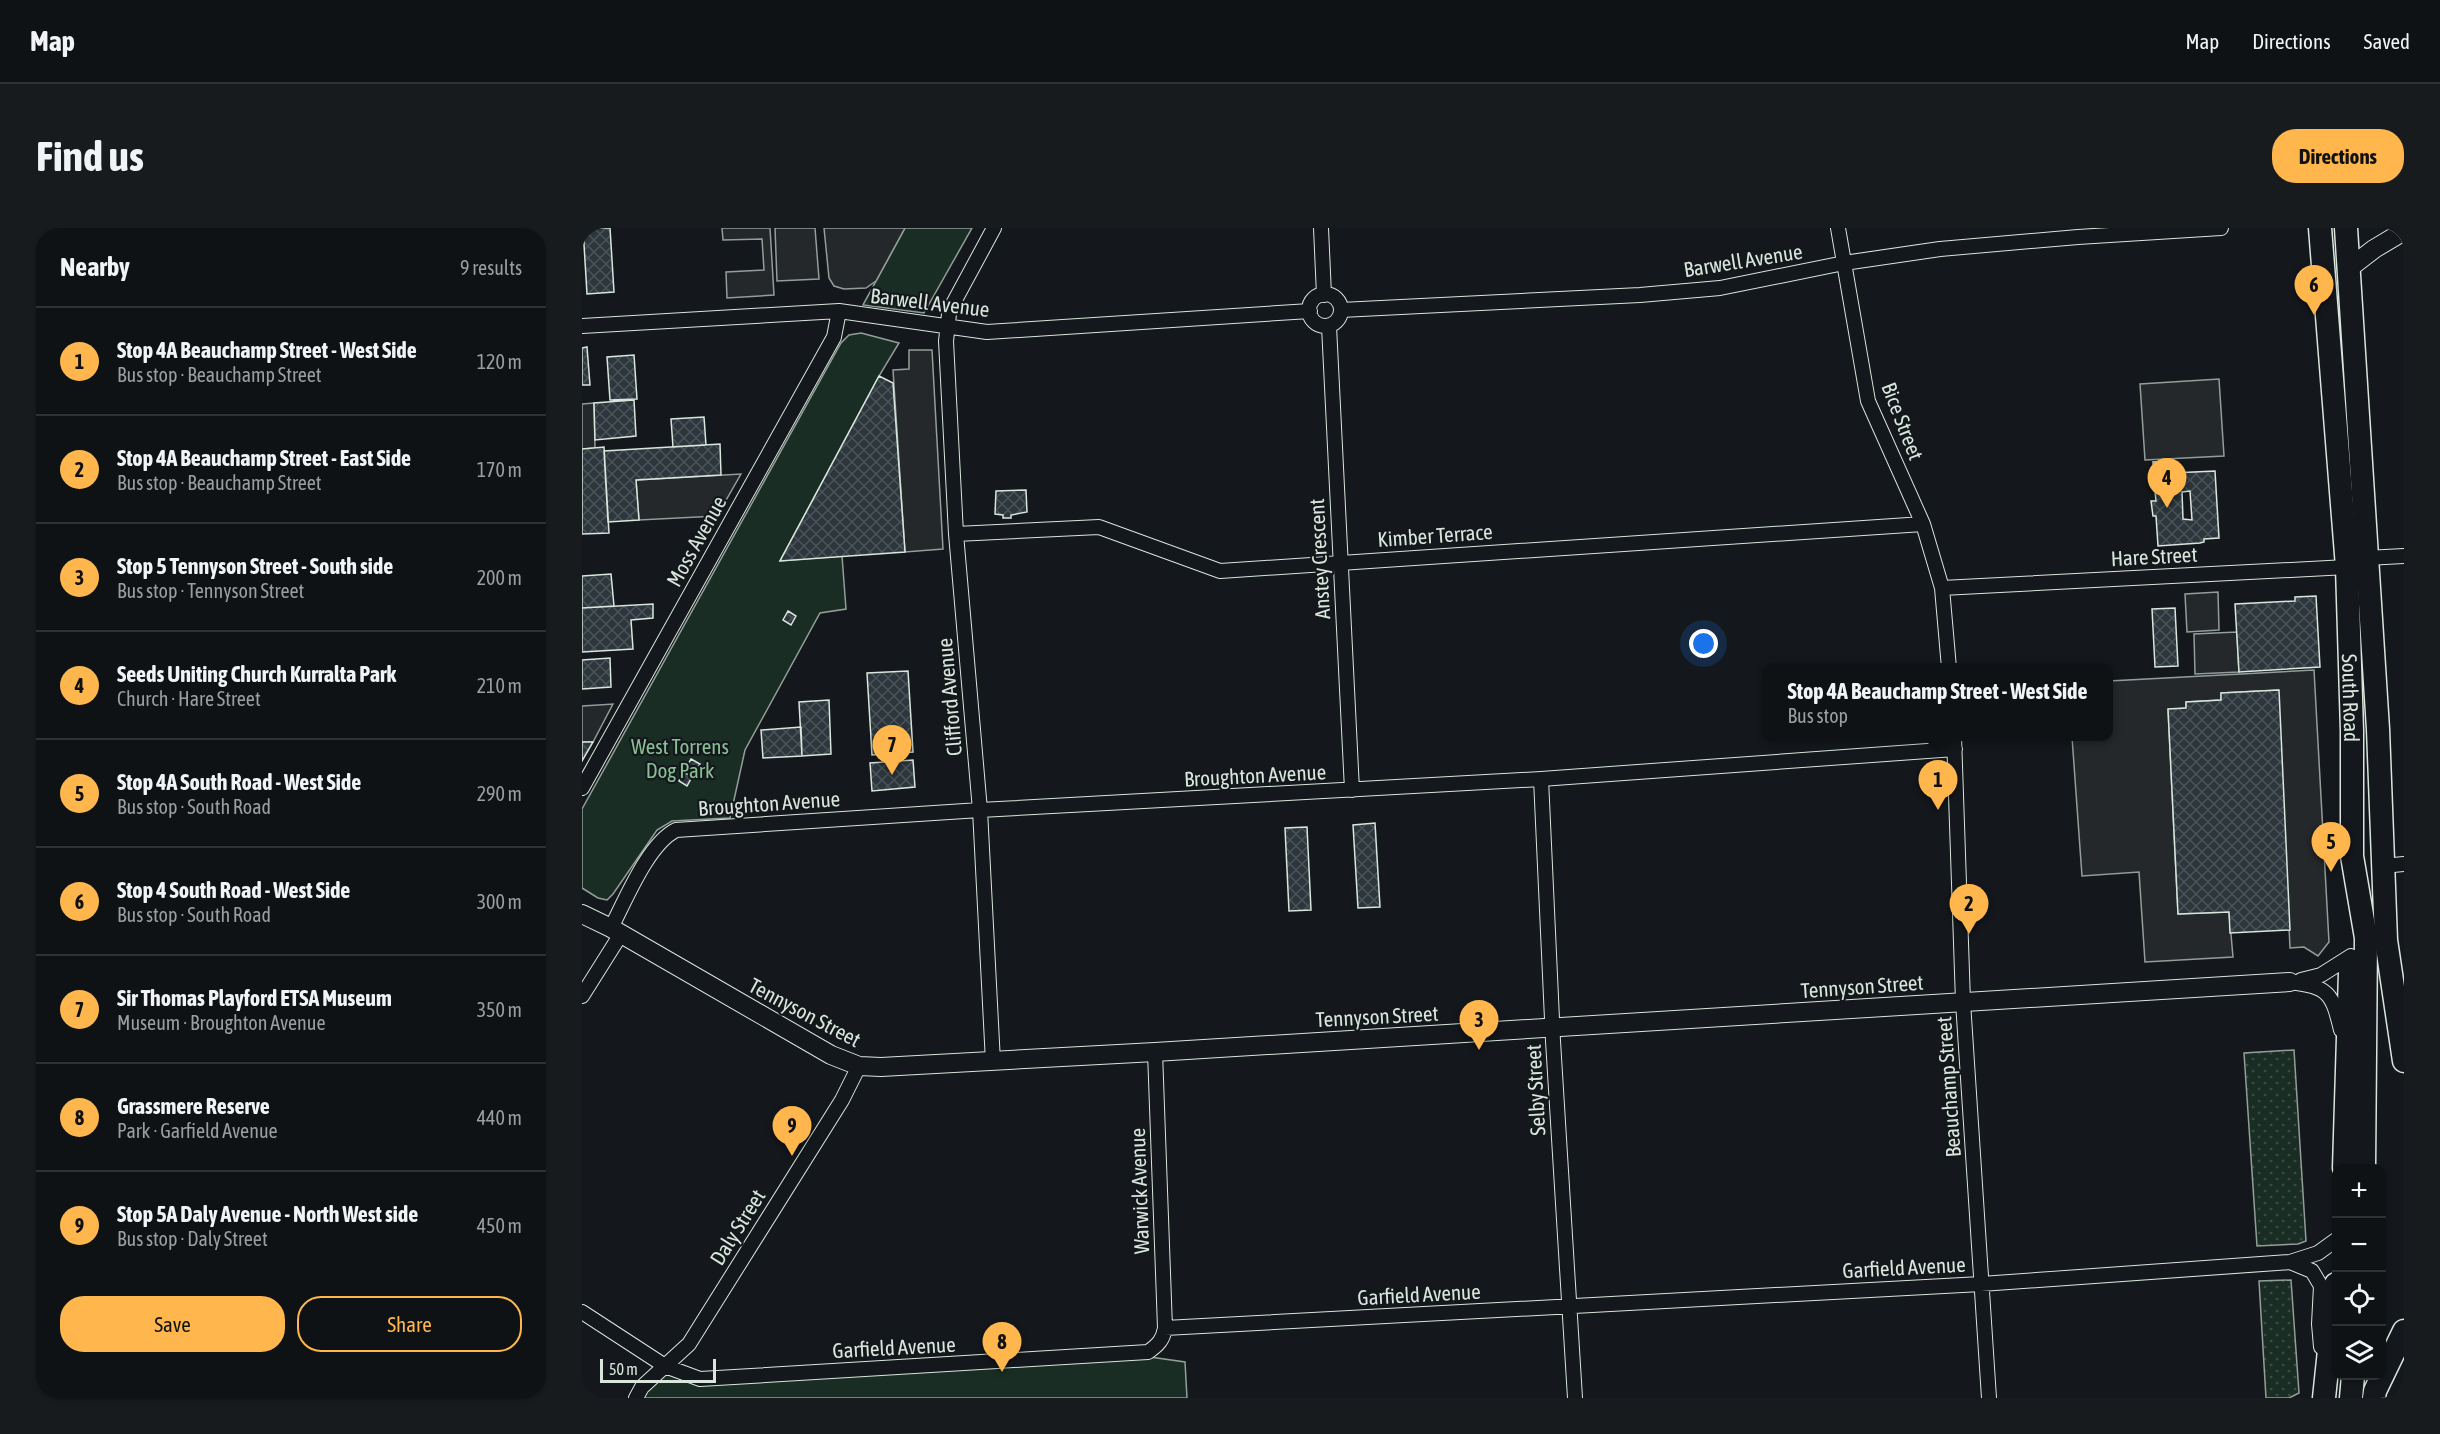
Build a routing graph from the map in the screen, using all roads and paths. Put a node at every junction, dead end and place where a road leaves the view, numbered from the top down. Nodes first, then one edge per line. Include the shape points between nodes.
1 (994, 228) edge
2 (1321, 228) edge
3 (1838, 228) edge
4 (2221, 228) edge
5 (2320, 228) edge
6 (2346, 228) edge
7 (2404, 231) edge
8 (2078, 232) edge
9 (1844, 263) junction
10 (2348, 269) junction
11 (1324, 295) junction
12 (1341, 310) junction
13 (839, 311) junction
14 (1310, 311) junction
15 (582, 326) edge
16 (1329, 326) junction
17 (948, 328) junction
18 (1923, 524) junction
19 (956, 534) junction
20 (2404, 556) edge
21 (1341, 562) junction
22 (2356, 562) junction
23 (1942, 588) junction
24 (1948, 663) edge
25 (1954, 743) edge
26 (1541, 779) junction
27 (582, 788) edge
28 (1352, 790) junction
29 (980, 810) junction
30 (2352, 856) junction
31 (2394, 865) edge
32 (582, 903) edge
33 (582, 914) edge
34 (616, 931) junction
35 (2351, 956) junction
36 (2290, 982) junction
37 (582, 996) edge
38 (1963, 1002) junction
39 (1552, 1029) junction
40 (1155, 1052) junction
41 (2404, 1061) edge
42 (993, 1062) junction
43 (859, 1066) junction
44 (2346, 1142) junction
45 (2344, 1164) edge
46 (2364, 1164) edge
47 (2332, 1243) edge
48 (2290, 1262) junction
49 (1982, 1284) junction
50 (1569, 1307) junction
51 (582, 1312) edge
52 (2332, 1326) edge
53 (1165, 1328) junction
54 (2404, 1331) edge
55 (665, 1365) junction
56 (2325, 1393) edge
57 (2375, 1394) edge
58 (636, 1398) edge
59 (1575, 1398) edge
60 (1989, 1398) edge

1 - 17 street, Clifford Avenue via 954,302
2 - 11 street
3 - 9 street, Bice Street
4 - 8 street, Barwell Avenue
5 - 22 highway, South Road
6 - 10 highway, South Road
7 - 10 street
8 - 9 street, Barwell Avenue
9 - 12 street, Barwell Avenue via 1720,288
9 - 18 street, Bice Street via 1868,401
10 - 22 highway, South Road
11 - 12 street via 1334,297
11 - 14 street via 1315,298
12 - 16 street via 1338,320
13 - 15 street, Barwell Avenue
13 - 17 street, Barwell Avenue
13 - 27 street, Moss Avenue via 834,337
14 - 16 street via 1314,321
14 - 17 street, Barwell Avenue via 987,332
16 - 21 street, Anstey Crescent
17 - 19 street, Clifford Avenue
18 - 21 street, Kimber Terrace
18 - 23 street, Bice Street
19 - 21 street, Kimber Terrace via 1099,527 1220,571
19 - 29 street, Clifford Avenue
20 - 22 street, Hare Street
21 - 28 street, Anstey Crescent
22 - 23 street, Hare Street
22 - 30 highway, South Road
22 - 31 highway, South Road via 2370,588 2378,729
23 - 24 street
25 - 26 street, Broughton Avenue
25 - 38 street, Beauchamp Street
26 - 28 street, Broughton Avenue
26 - 39 street, Selby Street
28 - 29 street, Broughton Avenue
29 - 34 street, Broughton Avenue via 676,830 654,847
29 - 42 street, Clifford Avenue
30 - 35 highway
30 - 46 highway, South Road via 2366,938
31 - 41 highway, South Road via 2386,940
32 - 34 street, Tennyson Street
33 - 34 street, Tennyson Street
34 - 37 street, Broughton Avenue
34 - 43 street, Tennyson Street via 831,1055
35 - 36 street, Tennyson Street via 2321,975
35 - 44 highway
36 - 38 street, Tennyson Street
36 - 44 street, Tennyson Street via 2314,985 2335,1002 2342,1031 2339,1100
38 - 39 street, Tennyson Street
38 - 49 street, Beauchamp Street
39 - 40 street, Tennyson Street
39 - 50 street, Selby Street
40 - 42 street, Tennyson Street
40 - 53 street, Warwick Avenue
42 - 43 street, Tennyson Street
43 - 55 street, Daly Street via 842,1100 688,1344
44 - 45 highway
47 - 48 street, Garfield Avenue via 2318,1253
48 - 49 street, Garfield Avenue
48 - 56 street via 2312,1271 2321,1286 2319,1324
49 - 50 street, Garfield Avenue
49 - 60 street, Beauchamp Street
50 - 53 street, Garfield Avenue
50 - 59 street, Selby Street
51 - 55 street, Garfield Avenue
52 - 56 highway
53 - 55 street, Garfield Avenue via 1158,1345 1148,1352 1129,1354 700,1379
54 - 57 highway
55 - 58 street, Daly Street

